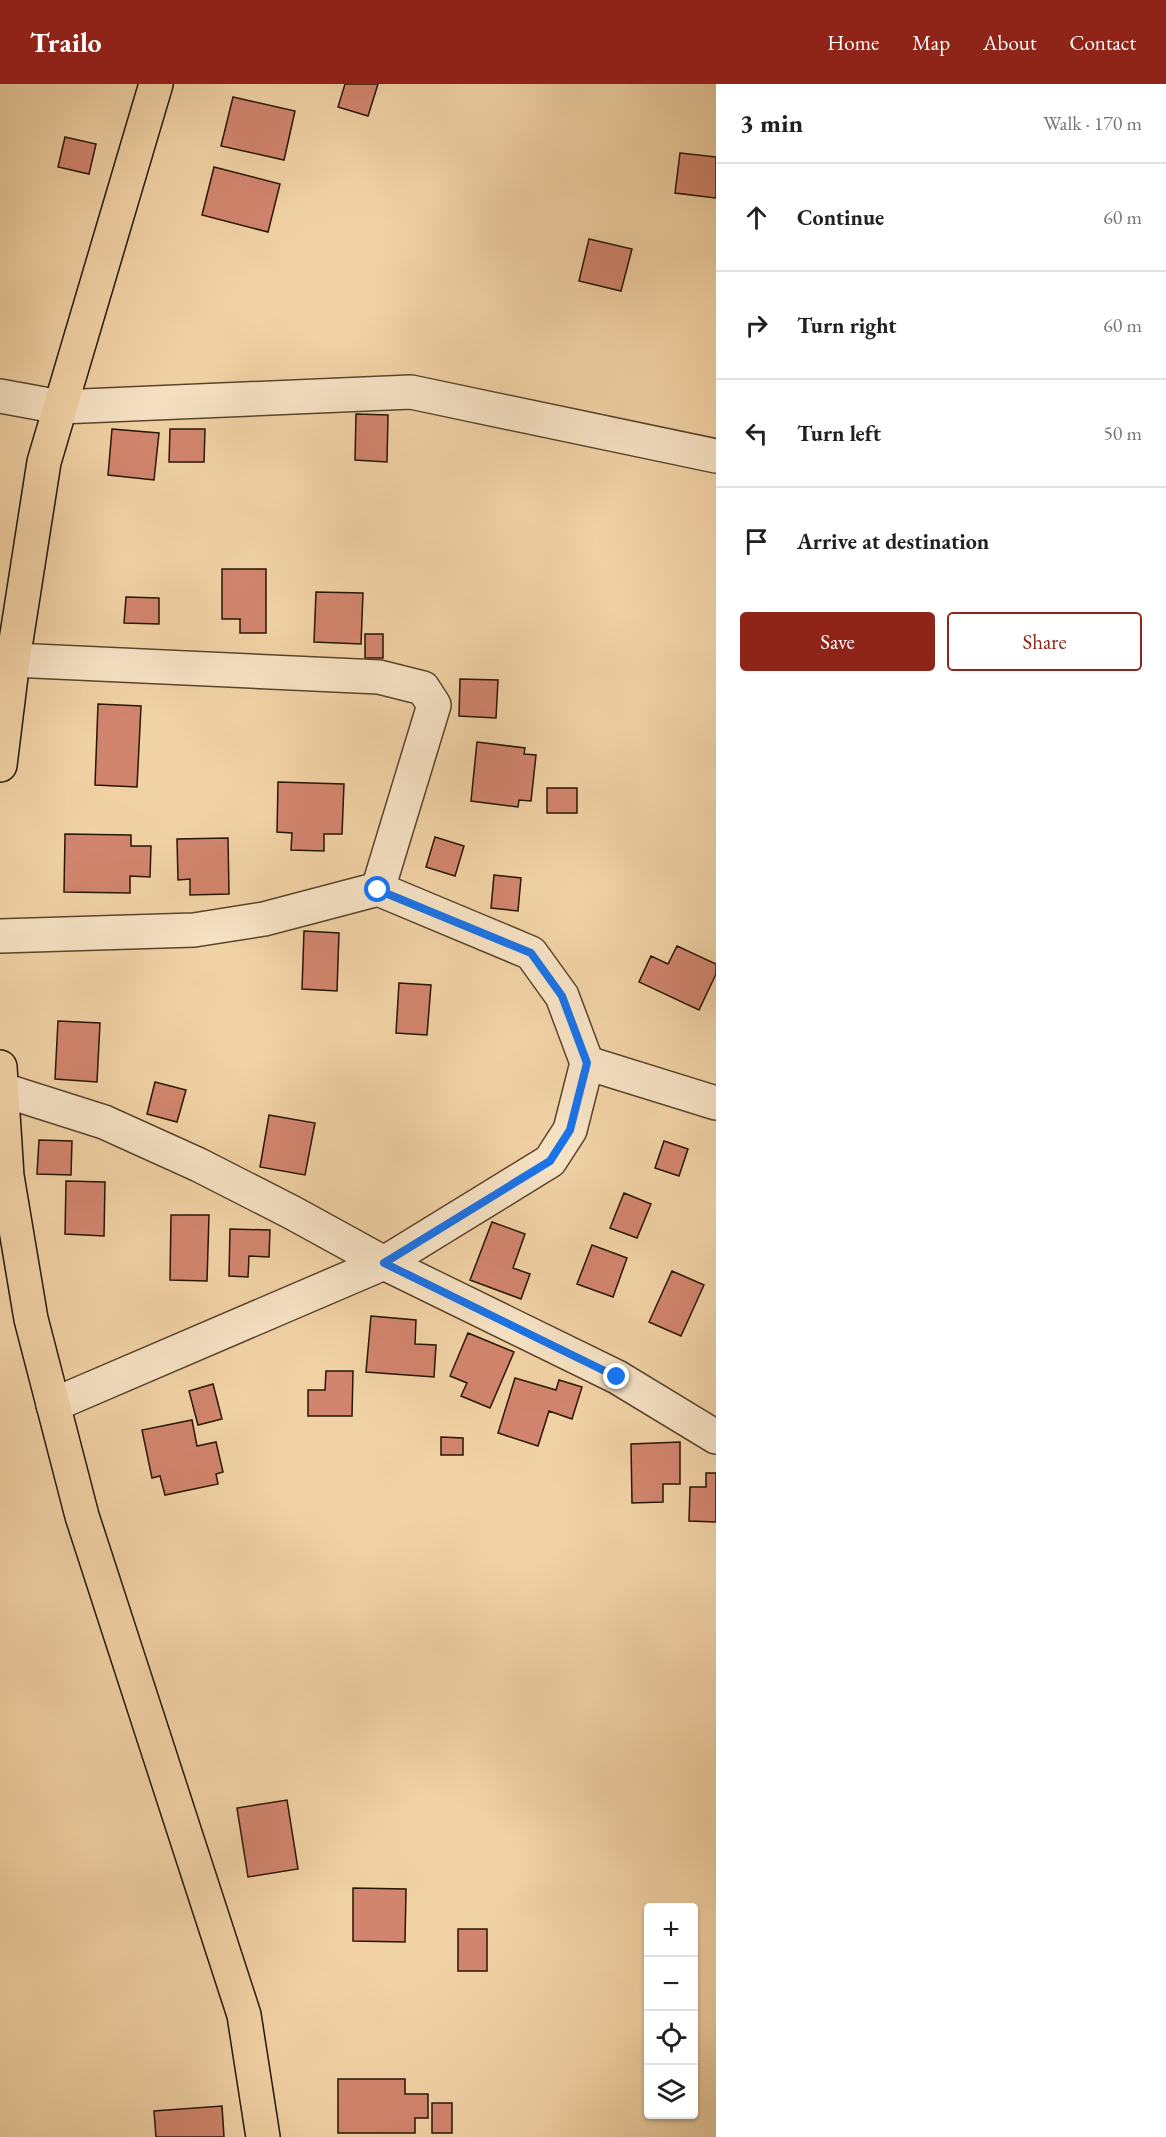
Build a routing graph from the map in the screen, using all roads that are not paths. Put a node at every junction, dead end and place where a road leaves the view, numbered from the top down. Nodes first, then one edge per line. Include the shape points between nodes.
1 (156, 84) edge
2 (0, 396) edge
3 (60, 407) junction
4 (716, 456) edge
5 (13, 660) junction
6 (0, 765) edge
7 (378, 890) junction
8 (0, 936) edge
9 (587, 1063) junction
10 (1, 1081) edge
11 (716, 1103) edge
12 (384, 1263) junction
13 (54, 1406) junction
14 (716, 1437) edge
15 (262, 2137) edge

1 - 3 highway
2 - 3 street
3 - 4 street via 411,392
3 - 5 highway via 44,462
5 - 6 highway
5 - 7 street via 379,677 423,688 434,705
7 - 8 street via 264,919 194,930
7 - 9 street via 531,953 562,996
9 - 11 street
9 - 12 street via 570,1130 550,1161
10 - 12 street via 199,1165
10 - 13 highway via 7,1176 31,1319
12 - 13 street
12 - 14 street via 617,1377
13 - 15 highway via 82,1516 244,2015

